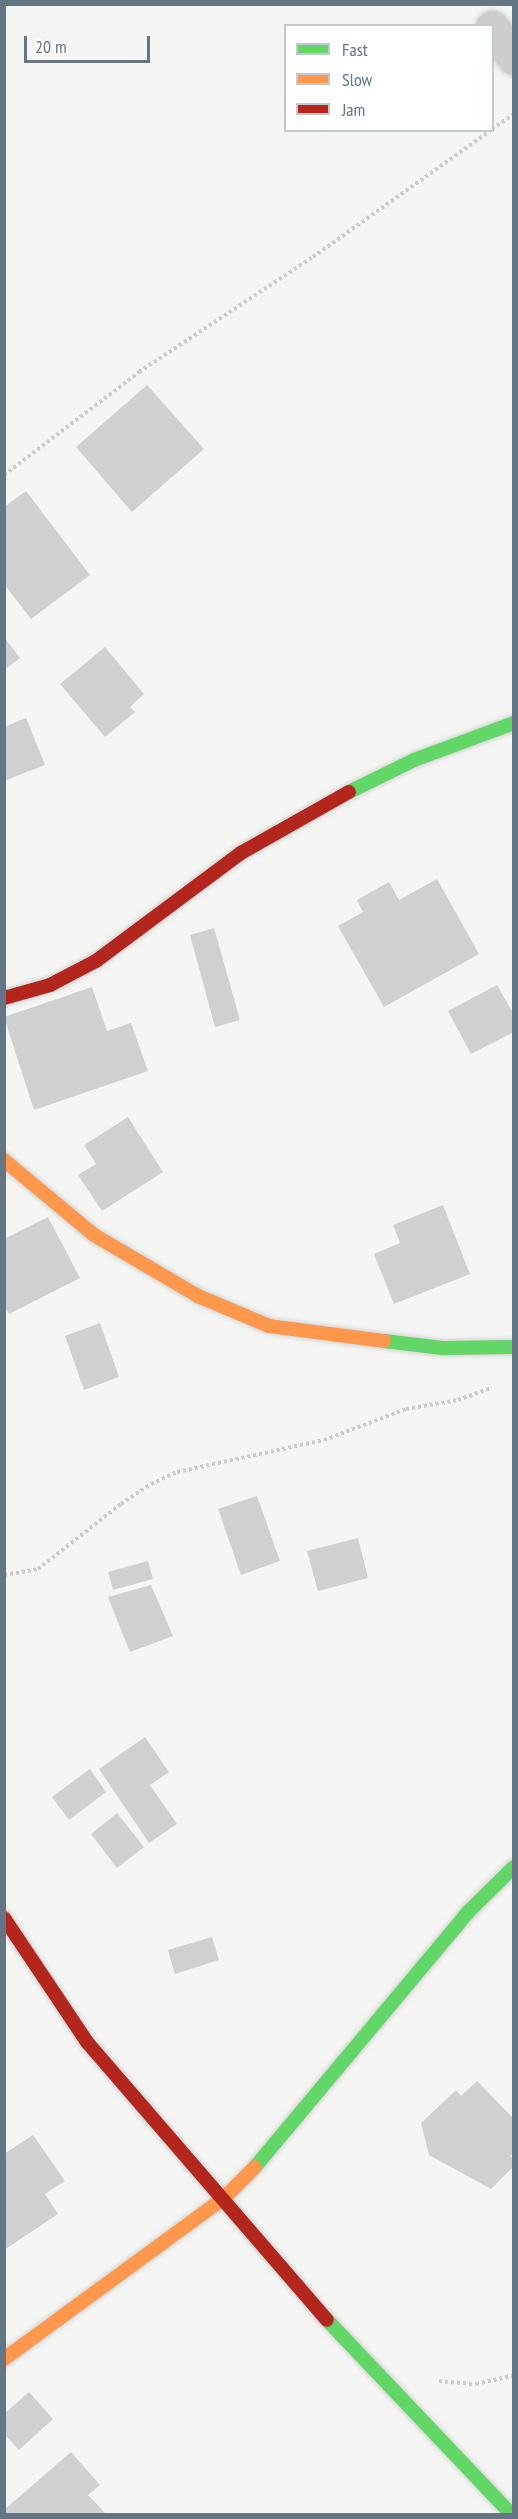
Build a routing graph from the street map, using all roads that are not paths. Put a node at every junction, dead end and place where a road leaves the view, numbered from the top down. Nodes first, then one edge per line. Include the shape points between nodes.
1 (477, 4) edge
2 (491, 24) edge
3 (494, 29) edge
4 (513, 58) edge
5 (513, 723) edge
6 (4, 998) edge
7 (4, 1160) edge
8 (513, 1347) edge
9 (513, 1866) edge
10 (4, 1918) edge
11 (223, 2199) junction
12 (4, 2359) edge
13 (512, 2514) edge

1 - 2 street
3 - 4 street
5 - 6 street via 414,760 340,796 241,853 96,961 50,985
7 - 8 street via 94,1235 198,1296 269,1326 443,1348
9 - 11 street via 468,1912 259,2163
10 - 11 street via 87,2042
11 - 12 street
11 - 13 street via 309,2301

